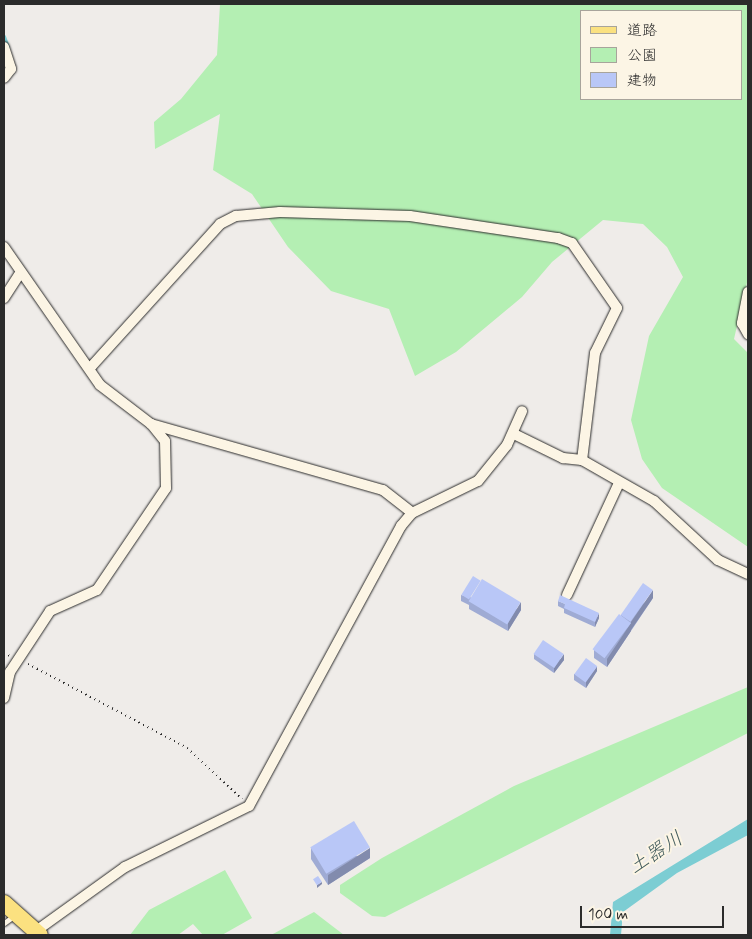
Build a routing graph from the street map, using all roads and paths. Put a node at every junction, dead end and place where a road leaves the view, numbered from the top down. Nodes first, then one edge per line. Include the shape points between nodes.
1 (4, 47) edge
2 (4, 78) edge
3 (4, 247) edge
4 (20, 273) junction
5 (748, 292) edge
6 (4, 298) edge
7 (748, 334) edge
8 (90, 368) junction
9 (522, 411) dead end
10 (151, 424) junction
11 (514, 434) junction
12 (582, 460) junction
13 (619, 483) junction
14 (412, 512) junction
15 (748, 574) edge
16 (567, 596) edge
17 (4, 653) edge
18 (4, 698) edge
19 (249, 806) junction
20 (4, 903) edge
21 (10, 919) edge
22 (38, 933) edge

1 - 2 street via 10,69
3 - 4 street
4 - 6 street
4 - 8 street
5 - 7 street via 742,323
8 - 10 street via 100,385
8 - 12 street via 220,224 236,216 280,212 410,216 558,238 572,243 616,308 595,352
9 - 11 street
10 - 14 street via 383,490
10 - 18 street via 165,441 166,488 97,590 50,611 10,672
11 - 12 street via 563,458
11 - 14 street via 478,481
12 - 13 street
13 - 15 street via 672,513 718,560
13 - 16 street
14 - 19 street via 396,533
17 - 19 path via 93,695 187,748
19 - 22 street via 125,867
20 - 21 main road
21 - 22 main road

